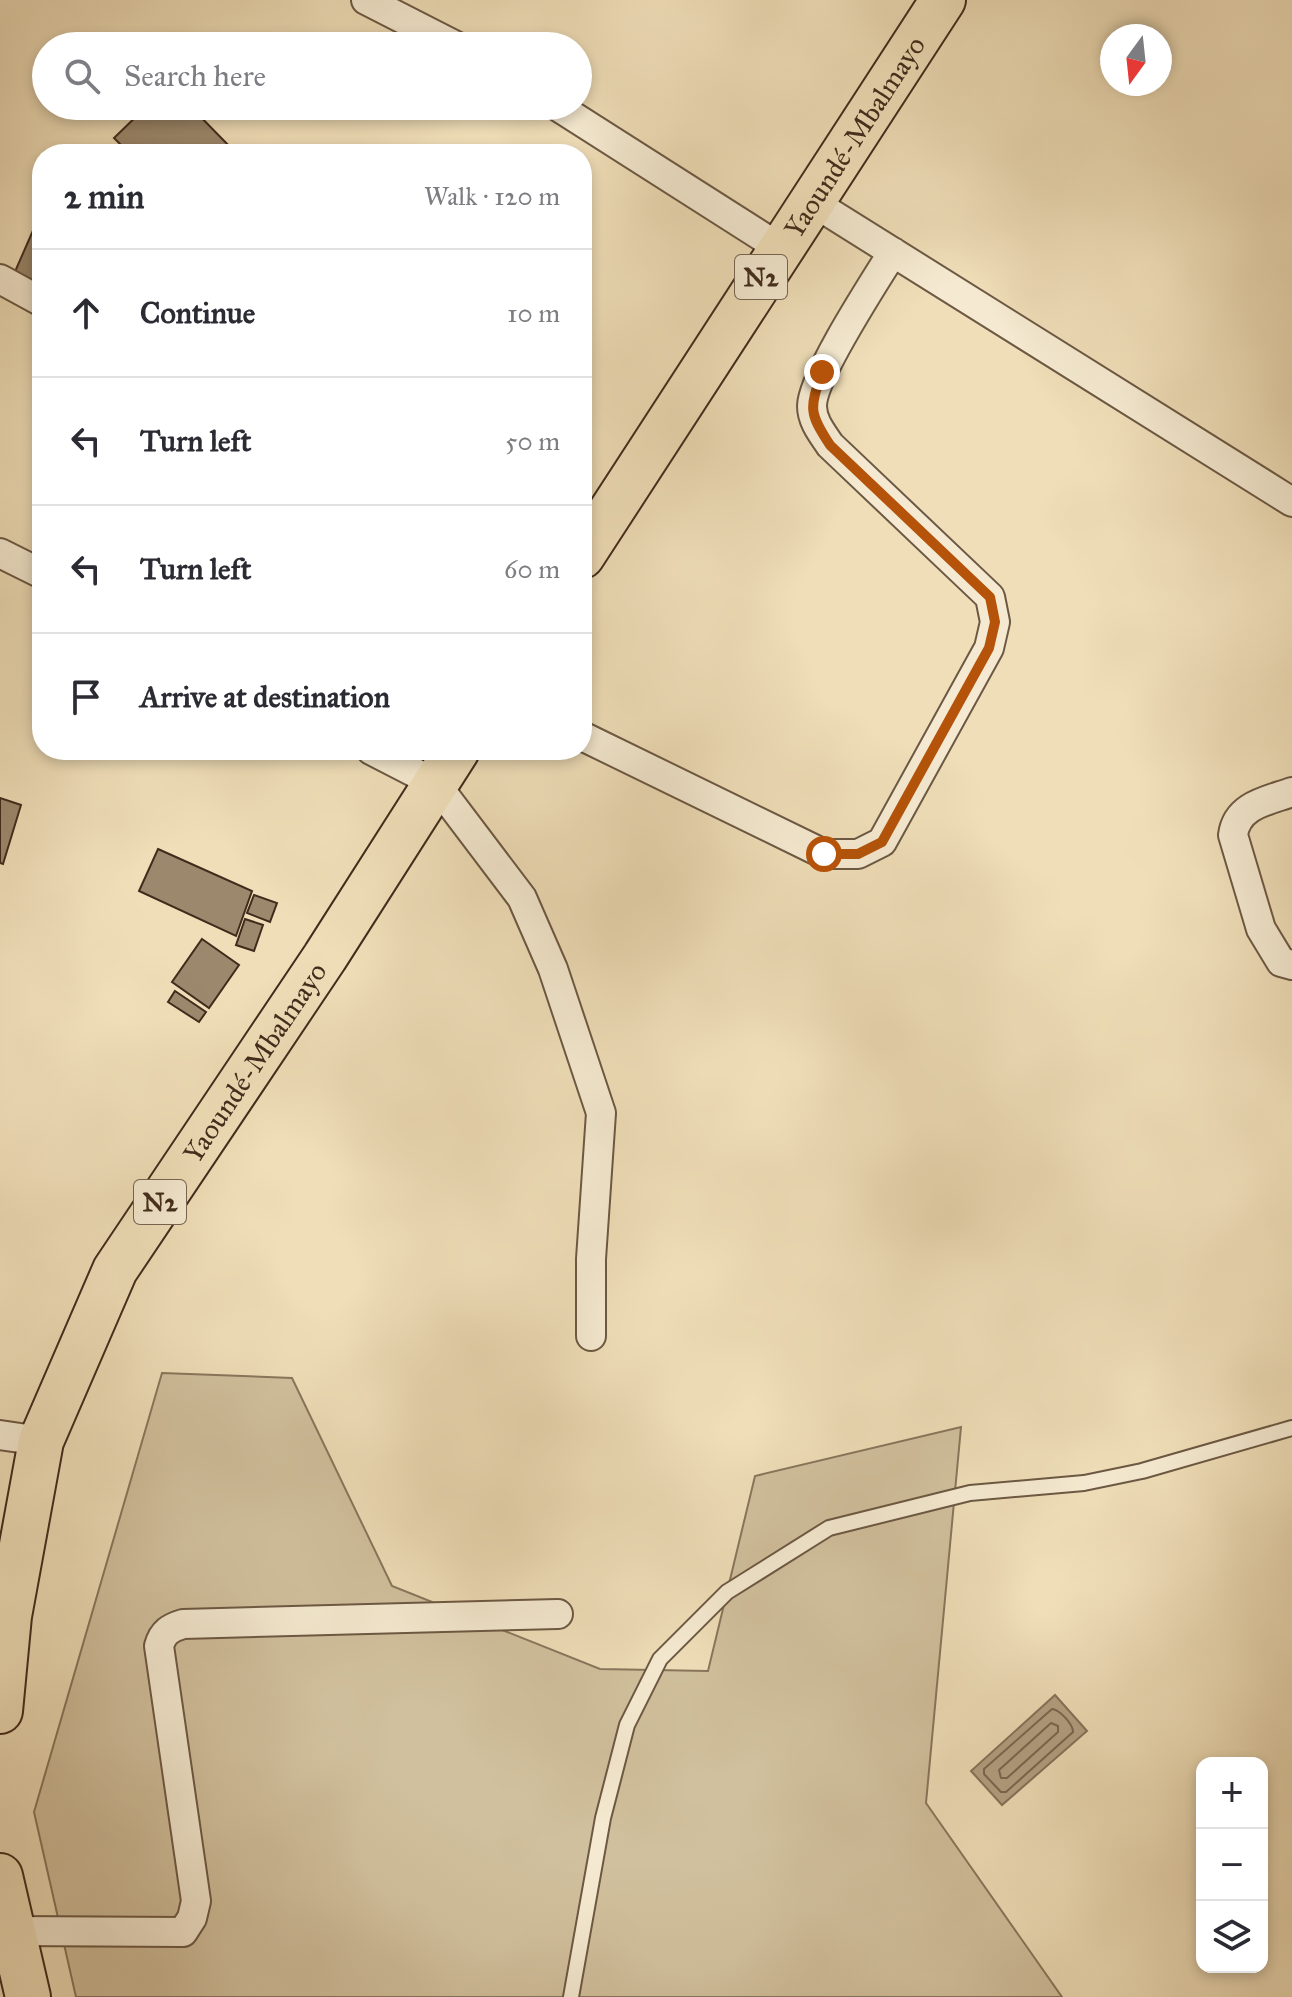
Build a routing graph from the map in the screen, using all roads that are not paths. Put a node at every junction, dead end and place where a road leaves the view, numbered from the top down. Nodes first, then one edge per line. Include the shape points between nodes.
1 (366, 0) edge
2 (943, 0) edge
3 (429, 32) edge
4 (579, 120) edge
5 (811, 201) junction
6 (780, 248) junction
7 (893, 252) junction
8 (0, 279) edge
9 (32, 297) edge
10 (1292, 502) edge
11 (592, 540) edge
12 (0, 553) edge
13 (32, 569) edge
14 (592, 741) edge
15 (415, 760) edge
16 (446, 767) edge
17 (1292, 792) edge
18 (1292, 965) edge
19 (591, 1336) dead end
20 (1292, 1428) edge
21 (21, 1438) edge
22 (558, 1614) dead end
23 (0, 1711) edge
24 (0, 1876) edge
25 (13, 1931) junction
26 (28, 1997) edge
27 (571, 1997) edge

1 - 3 street
2 - 5 highway, Yaoundé-Mbalmayo / N2
4 - 6 street
5 - 6 highway, Yaoundé-Mbalmayo / N2
5 - 7 street
6 - 11 highway, Yaoundé-Mbalmayo / N2
7 - 10 street
7 - 14 street via 822,372 812,405 816,424 830,445 990,597 995,622 989,648 882,842 858,854 824,854
8 - 9 street
12 - 13 street
15 - 16 street
16 - 19 street via 522,898 553,969 601,1113
16 - 21 highway, Yaoundé-Mbalmayo / N2 via 115,1270
17 - 18 street via 1244,810 1233,835 1261,929 1281,962
20 - 27 lane via 1142,1471 1084,1483 970,1493 829,1528 727,1592 660,1659 627,1725 603,1818
21 - 23 highway, Yaoundé-Mbalmayo / N2
22 - 25 street via 171,1628 159,1646 196,1901 192,1918 183,1932
24 - 25 highway
25 - 26 highway

